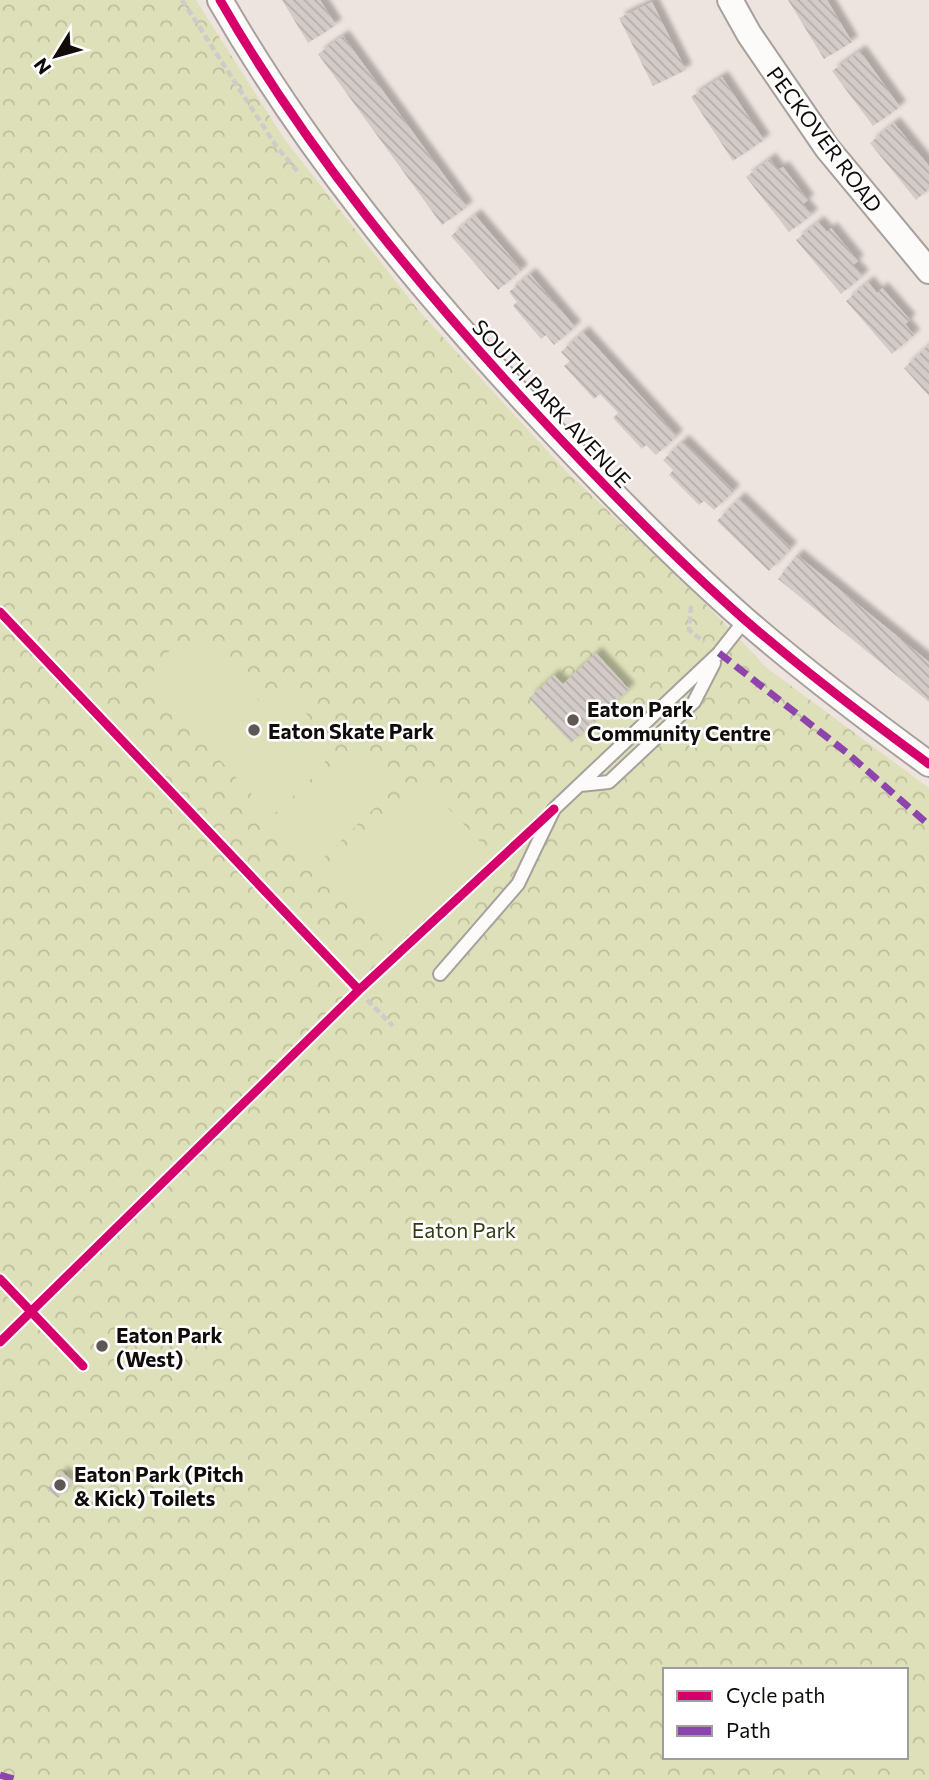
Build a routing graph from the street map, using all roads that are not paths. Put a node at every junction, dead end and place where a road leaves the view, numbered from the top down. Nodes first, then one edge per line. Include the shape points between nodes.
1 (220, 0) edge
2 (730, 0) edge
3 (929, 271) edge
4 (745, 620) junction
5 (929, 764) edge
6 (440, 974) dead end

1 - 4 street, SOUTH PARK AVENUE via 276,90 403,264 609,491
2 - 3 street, PECKOVER ROAD via 827,148
4 - 5 street, SOUTH PARK AVENUE
4 - 6 lane via 719,653 694,702 609,782 580,785 554,809 518,884

